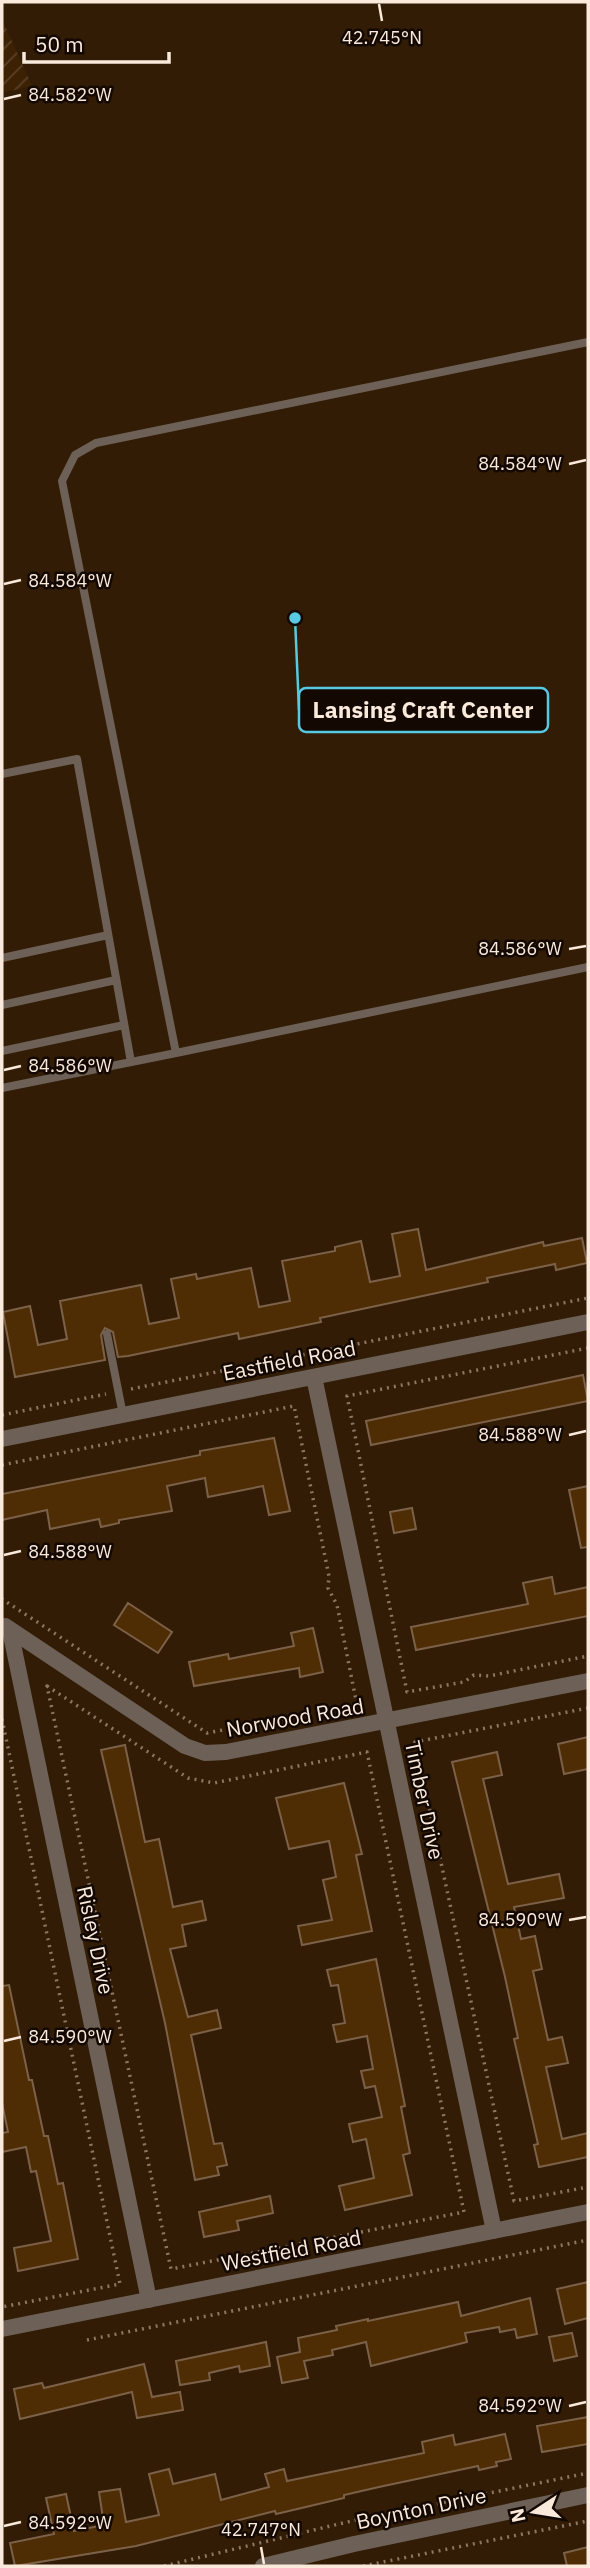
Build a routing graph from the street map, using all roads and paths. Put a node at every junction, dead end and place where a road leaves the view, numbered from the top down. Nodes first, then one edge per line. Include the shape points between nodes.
1 (588, 342) edge
2 (2, 774) edge
3 (108, 935) junction
4 (2, 958) edge
5 (588, 967) edge
6 (116, 980) junction
7 (2, 1005) edge
8 (124, 1025) junction
9 (2, 1051) edge
10 (176, 1052) junction
11 (131, 1062) junction
12 (2, 1088) edge
13 (588, 1298) edge
14 (587, 1322) edge
15 (107, 1334) dead end
16 (588, 1348) edge
17 (314, 1377) junction
18 (118, 1391) junction
19 (2, 1415) edge
20 (122, 1415) junction
21 (2, 1439) edge
22 (2, 1465) edge
23 (2, 1599) edge
24 (6, 1627) edge
25 (588, 1656) edge
26 (588, 1681) edge
27 (47, 1686) joint
28 (588, 1707) edge
29 (2, 1719) edge
30 (387, 1722) junction
31 (588, 2187) edge
32 (588, 2212) edge
33 (494, 2231) junction
34 (588, 2240) edge
35 (149, 2300) junction
36 (2, 2307) edge
37 (2, 2329) edge
38 (87, 2340) dead end
39 (588, 2473) edge
40 (588, 2495) edge
41 (588, 2521) edge
42 (164, 2566) edge
43 (263, 2566) edge
44 (363, 2566) edge

1 - 10 lane via 96,443 75,455 62,481
2 - 3 lane via 77,759
3 - 4 lane
3 - 6 lane
5 - 10 lane
6 - 7 lane
6 - 8 lane
8 - 9 lane
8 - 11 lane
10 - 11 lane
11 - 12 lane
13 - 18 path
14 - 17 street, Eastfield Road
15 - 18 lane
16 - 25 path via 346,1396 407,1692 464,1682 474,1675
17 - 20 street, Eastfield Road
17 - 30 street, Timber Drive
18 - 19 path
18 - 20 lane
20 - 21 street, Eastfield Road
22 - 23 path via 294,1406 328,1588 337,1605 357,1704 207,1733
24 - 30 street, Norwood Road via 185,1746 205,1753
24 - 35 street, Risley Drive
26 - 30 street, Norwood Road
27 - 27 path via 188,1779 214,1783 367,1752 464,2212 171,2269
28 - 31 path via 415,1742 514,2201
29 - 36 path via 120,2284
30 - 33 street, Timber Drive
32 - 33 street, Westfield Road
33 - 35 street, Westfield Road
34 - 38 path
35 - 37 street, Westfield Road
39 - 42 path via 347,2522
40 - 43 street, Boynton Drive
41 - 44 path

